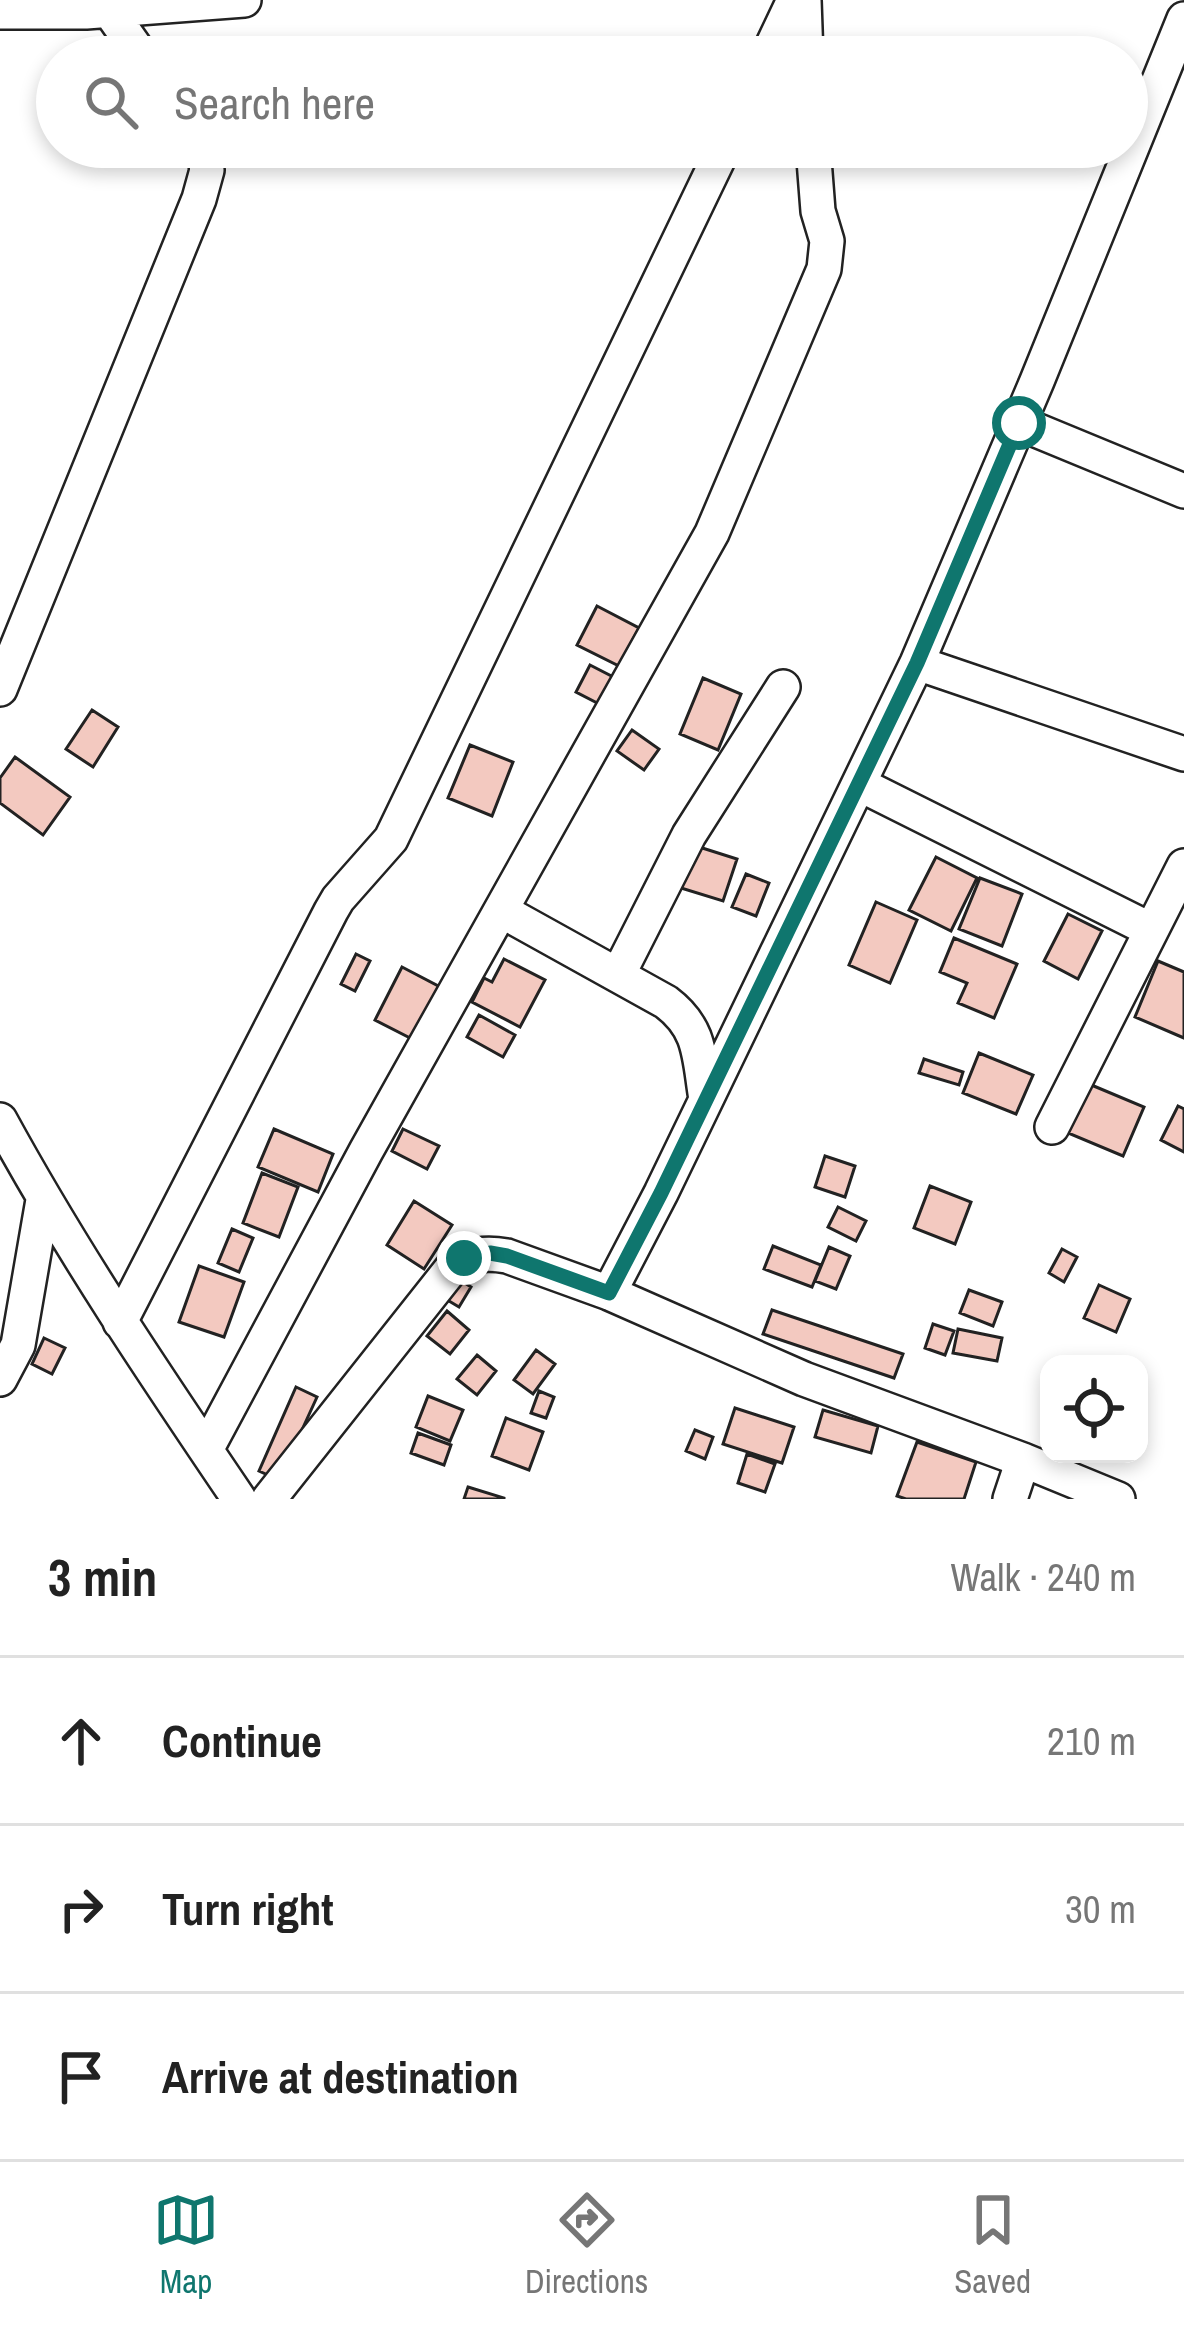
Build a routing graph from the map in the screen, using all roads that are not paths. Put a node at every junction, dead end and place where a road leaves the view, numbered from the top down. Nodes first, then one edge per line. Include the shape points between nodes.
1 (799, 0) edge
2 (223, 1) edge
3 (110, 10) junction
4 (0, 12) edge
5 (1184, 19) edge
6 (128, 36) edge
7 (779, 36) edge
8 (803, 36) edge
9 (1148, 107) edge
10 (207, 168) edge
11 (714, 168) edge
12 (815, 168) edge
13 (1123, 168) edge
14 (1019, 423) junction
15 (1184, 490) edge
16 (917, 663) junction
17 (783, 687) dead end
18 (0, 689) edge
19 (1184, 754) edge
20 (859, 784) junction
21 (1184, 866) edge
22 (502, 910) junction
23 (1151, 930) junction
24 (618, 975) junction
25 (706, 1099) junction
26 (0, 1120) edge
27 (1052, 1127) dead end
28 (43, 1200) junction
29 (609, 1293) junction
30 (120, 1322) junction
31 (0, 1379) edge
32 (206, 1450) junction
33 (1023, 1460) junction
34 (239, 1499) edge
35 (269, 1499) edge
36 (1010, 1499) edge
37 (1118, 1499) edge

1 - 7 street
1 - 8 street
2 - 3 street
3 - 4 street
3 - 6 street
5 - 9 street
10 - 18 street
11 - 30 street via 391,839 331,911
12 - 22 street via 824,269 712,533
13 - 14 street
14 - 15 street
14 - 16 street
16 - 19 street
16 - 20 street
17 - 24 street via 688,835
20 - 23 street
20 - 25 street
21 - 23 street
22 - 24 street
22 - 32 street
23 - 27 street
24 - 25 street via 685,1016
25 - 29 street
26 - 28 street
28 - 30 street
28 - 31 street via 18,1345
29 - 33 street via 804,1379
29 - 35 street via 507,1256 464,1258
30 - 32 street
32 - 34 street
33 - 36 street
33 - 37 street

